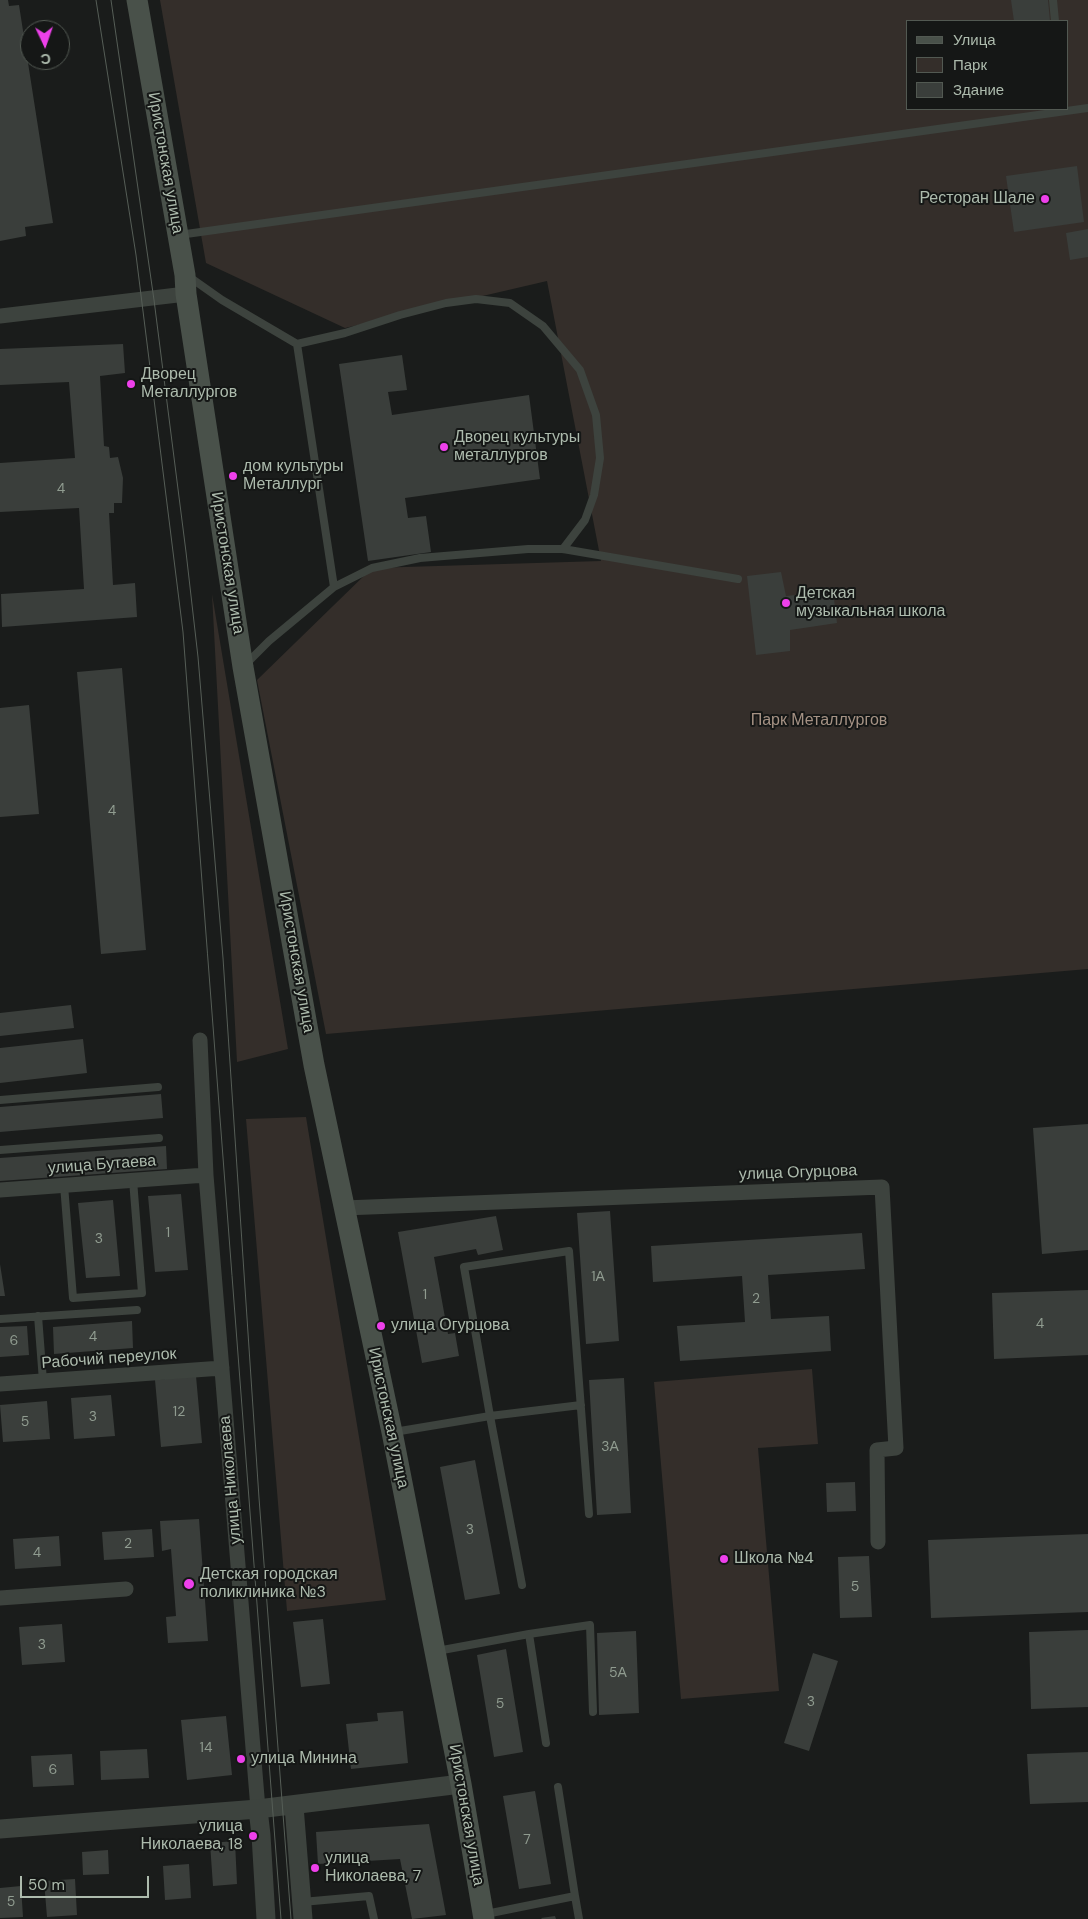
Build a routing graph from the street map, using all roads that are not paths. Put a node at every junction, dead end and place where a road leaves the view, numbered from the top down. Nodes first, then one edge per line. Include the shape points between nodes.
1 (137, 0) edge
2 (1053, 0) edge
3 (1055, 20) edge
4 (1088, 108) edge
5 (1066, 110) edge
6 (1068, 110) edge
7 (177, 236) junction
8 (186, 284) junction
9 (0, 316) edge
10 (296, 344) junction
11 (563, 549) junction
12 (738, 579) dead end
13 (334, 587) junction
14 (243, 667) junction
15 (200, 1040) dead end
16 (158, 1087) dead end
17 (0, 1100) edge
18 (159, 1138) dead end
19 (0, 1150) edge
20 (206, 1175) junction
21 (133, 1180) junction
22 (64, 1185) junction
23 (0, 1190) edge
24 (344, 1208) junction
25 (137, 1310) dead end
26 (38, 1316) junction
27 (0, 1319) edge
28 (222, 1368) junction
29 (43, 1381) junction
30 (0, 1384) edge
31 (581, 1405) junction
32 (490, 1416) junction
33 (392, 1432) junction
34 (589, 1514) dead end
35 (878, 1542) dead end
36 (522, 1585) dead end
37 (126, 1589) dead end
38 (0, 1598) edge
39 (529, 1634) junction
40 (435, 1652) junction
41 (593, 1712) dead end
42 (546, 1744) dead end
43 (461, 1784) junction
44 (558, 1787) dead end
45 (294, 1806) junction
46 (258, 1810) junction
47 (0, 1829) edge
48 (575, 1896) junction
49 (303, 1910) edge
50 (484, 1917) edge
51 (266, 1919) edge
52 (374, 1919) edge
53 (579, 1919) edge

1 - 7 main road, Иристонская улица
2 - 3 lane
4 - 6 lane
5 - 7 lane
7 - 8 main road, Иристонская улица
8 - 9 street
8 - 10 lane via 222,300
8 - 14 main road, Иристонская улица
10 - 11 lane via 446,303 476,299 510,303 543,326 580,370 596,415 600,458 594,495 585,520
10 - 13 lane
11 - 12 lane
11 - 13 lane via 420,558 372,568
13 - 14 lane
14 - 24 main road, Иристонская улица via 314,1065
15 - 20 street, улица Николаева
16 - 17 lane
18 - 19 lane
20 - 21 street, улица Бутаева
20 - 28 street, улица Николаева
21 - 22 street, улица Бутаева
21 - 22 lane via 142,1293 73,1298
22 - 23 street, улица Бутаева
24 - 33 main road, Иристонская улица
24 - 35 street, улица Огурцова via 882,1187 896,1448 877,1450
25 - 26 lane
26 - 27 lane
26 - 29 lane
28 - 29 street, Рабочий переулок
28 - 46 street, улица Николаева
29 - 30 street, Рабочий переулок
31 - 32 lane
31 - 32 lane via 569,1251 464,1267
31 - 34 lane
32 - 33 lane
32 - 36 lane
33 - 40 main road, Иристонская улица
37 - 38 street
39 - 40 lane
39 - 41 lane via 590,1625
39 - 42 lane
40 - 43 main road, Иристонская улица
43 - 45 street
43 - 50 main road, Иристонская улица
44 - 48 lane
45 - 46 street
45 - 49 street
46 - 47 street
46 - 51 street, улица Николаева
48 - 50 lane
48 - 53 lane
49 - 52 lane via 369,1896

